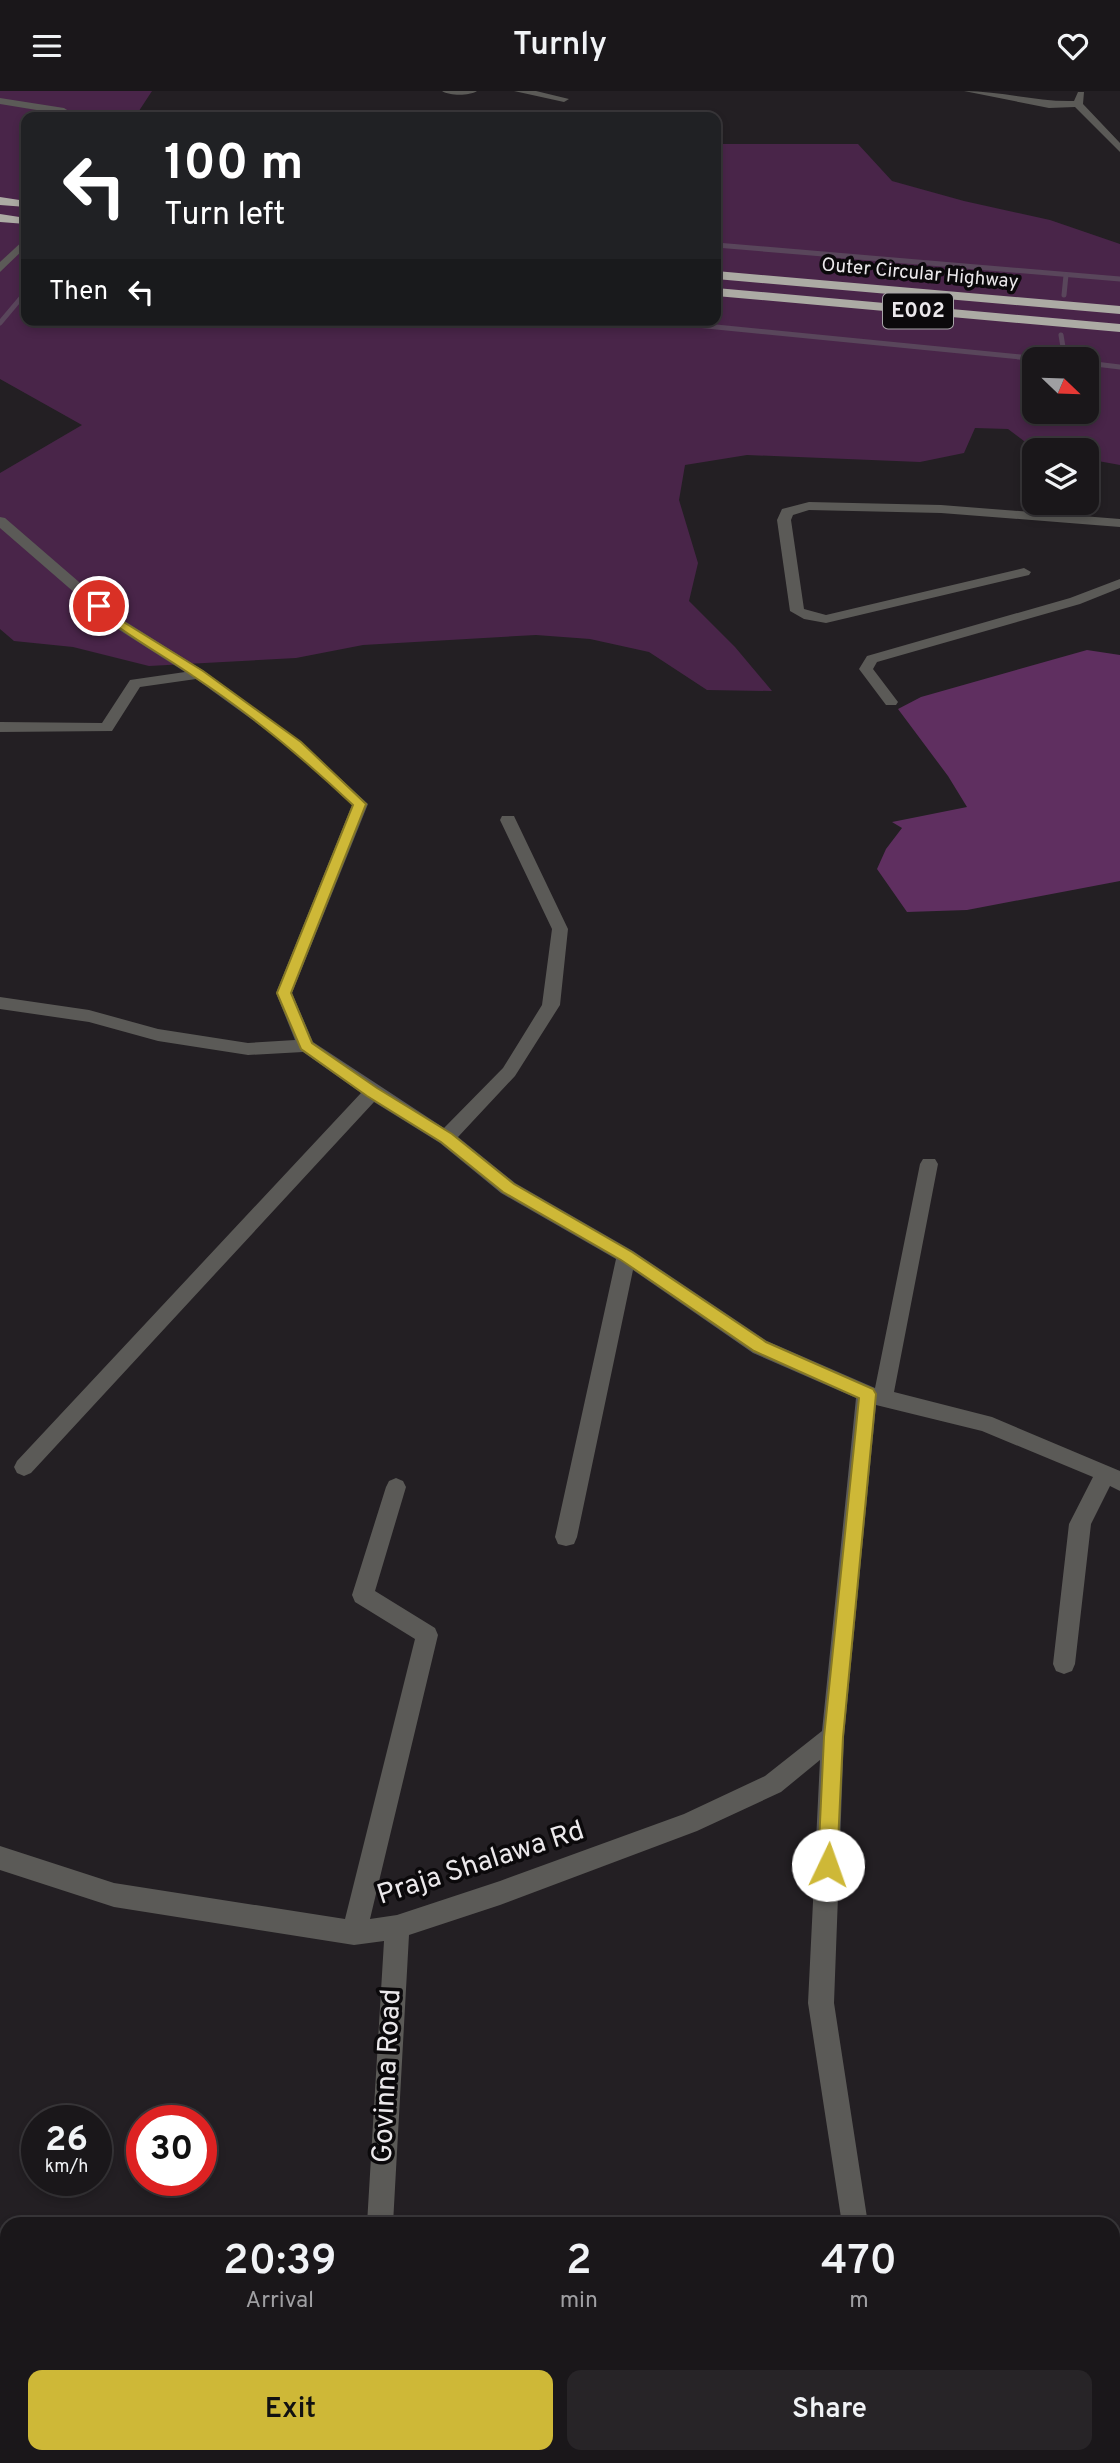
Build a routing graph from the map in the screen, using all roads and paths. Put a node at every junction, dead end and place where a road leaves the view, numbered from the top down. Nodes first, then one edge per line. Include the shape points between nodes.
1 (447, 91) edge
2 (472, 91) edge
3 (519, 91) edge
4 (968, 91) edge
5 (1082, 91) edge
6 (564, 99) dead end
7 (0, 101) edge
8 (1078, 104) junction
9 (66, 112) edge
10 (1120, 149) edge
11 (0, 201) edge
12 (21, 203) edge
13 (0, 218) edge
14 (21, 220) edge
15 (21, 246) edge
16 (0, 269) edge
17 (721, 275) edge
18 (721, 292) edge
19 (1120, 310) edge
20 (1120, 328) edge
21 (0, 521) edge
22 (1120, 523) edge
23 (1024, 572) dead end
24 (1120, 583) edge
25 (199, 674) junction
26 (891, 702) dead end
27 (0, 727) edge
28 (508, 820) dead end
29 (0, 1003) edge
30 (306, 1046) junction
31 (372, 1092) junction
32 (446, 1138) junction
33 (929, 1164) dead end
34 (626, 1256) junction
35 (875, 1396) junction
36 (24, 1467) dead end
37 (1113, 1477) edge
38 (396, 1487) dead end
39 (566, 1537) dead end
40 (1064, 1664) dead end
41 (833, 1737) junction
42 (0, 1858) edge
43 (397, 1927) junction
44 (354, 1933) junction
45 (380, 2217) edge
46 (854, 2217) edge

1 - 2 street
3 - 6 street
4 - 8 street via 1049,105
5 - 8 street
7 - 9 street
8 - 10 street
11 - 12 highway
13 - 14 highway
15 - 16 street
17 - 19 highway, Outer Circular Highway / E002
18 - 20 highway, Outer Circular Highway / E002
21 - 25 street via 118,623
22 - 23 street via 941,509 809,506 788,512 784,520 797,611 809,617 827,618
24 - 26 street via 1074,601 872,659 866,669
25 - 27 street via 135,683 107,728
25 - 30 street via 296,745 360,804 284,993
28 - 32 street via 560,929 551,1005 509,1072
29 - 30 street via 89,1016 158,1035 247,1049
30 - 31 street
31 - 32 street
31 - 36 street
32 - 34 street via 508,1188
33 - 35 street
34 - 35 street via 760,1347
34 - 39 street
35 - 37 street via 985,1423
35 - 41 street
37 - 40 street via 1080,1524
38 - 44 street via 363,1595 427,1635
41 - 43 street, Praja Shalawa Rd via 773,1784 689,1823
41 - 46 street via 821,2003
42 - 44 street, Praja Shalawa Rd via 114,1895
43 - 44 street, Praja Shalawa Rd
43 - 45 street, Govinna Road

